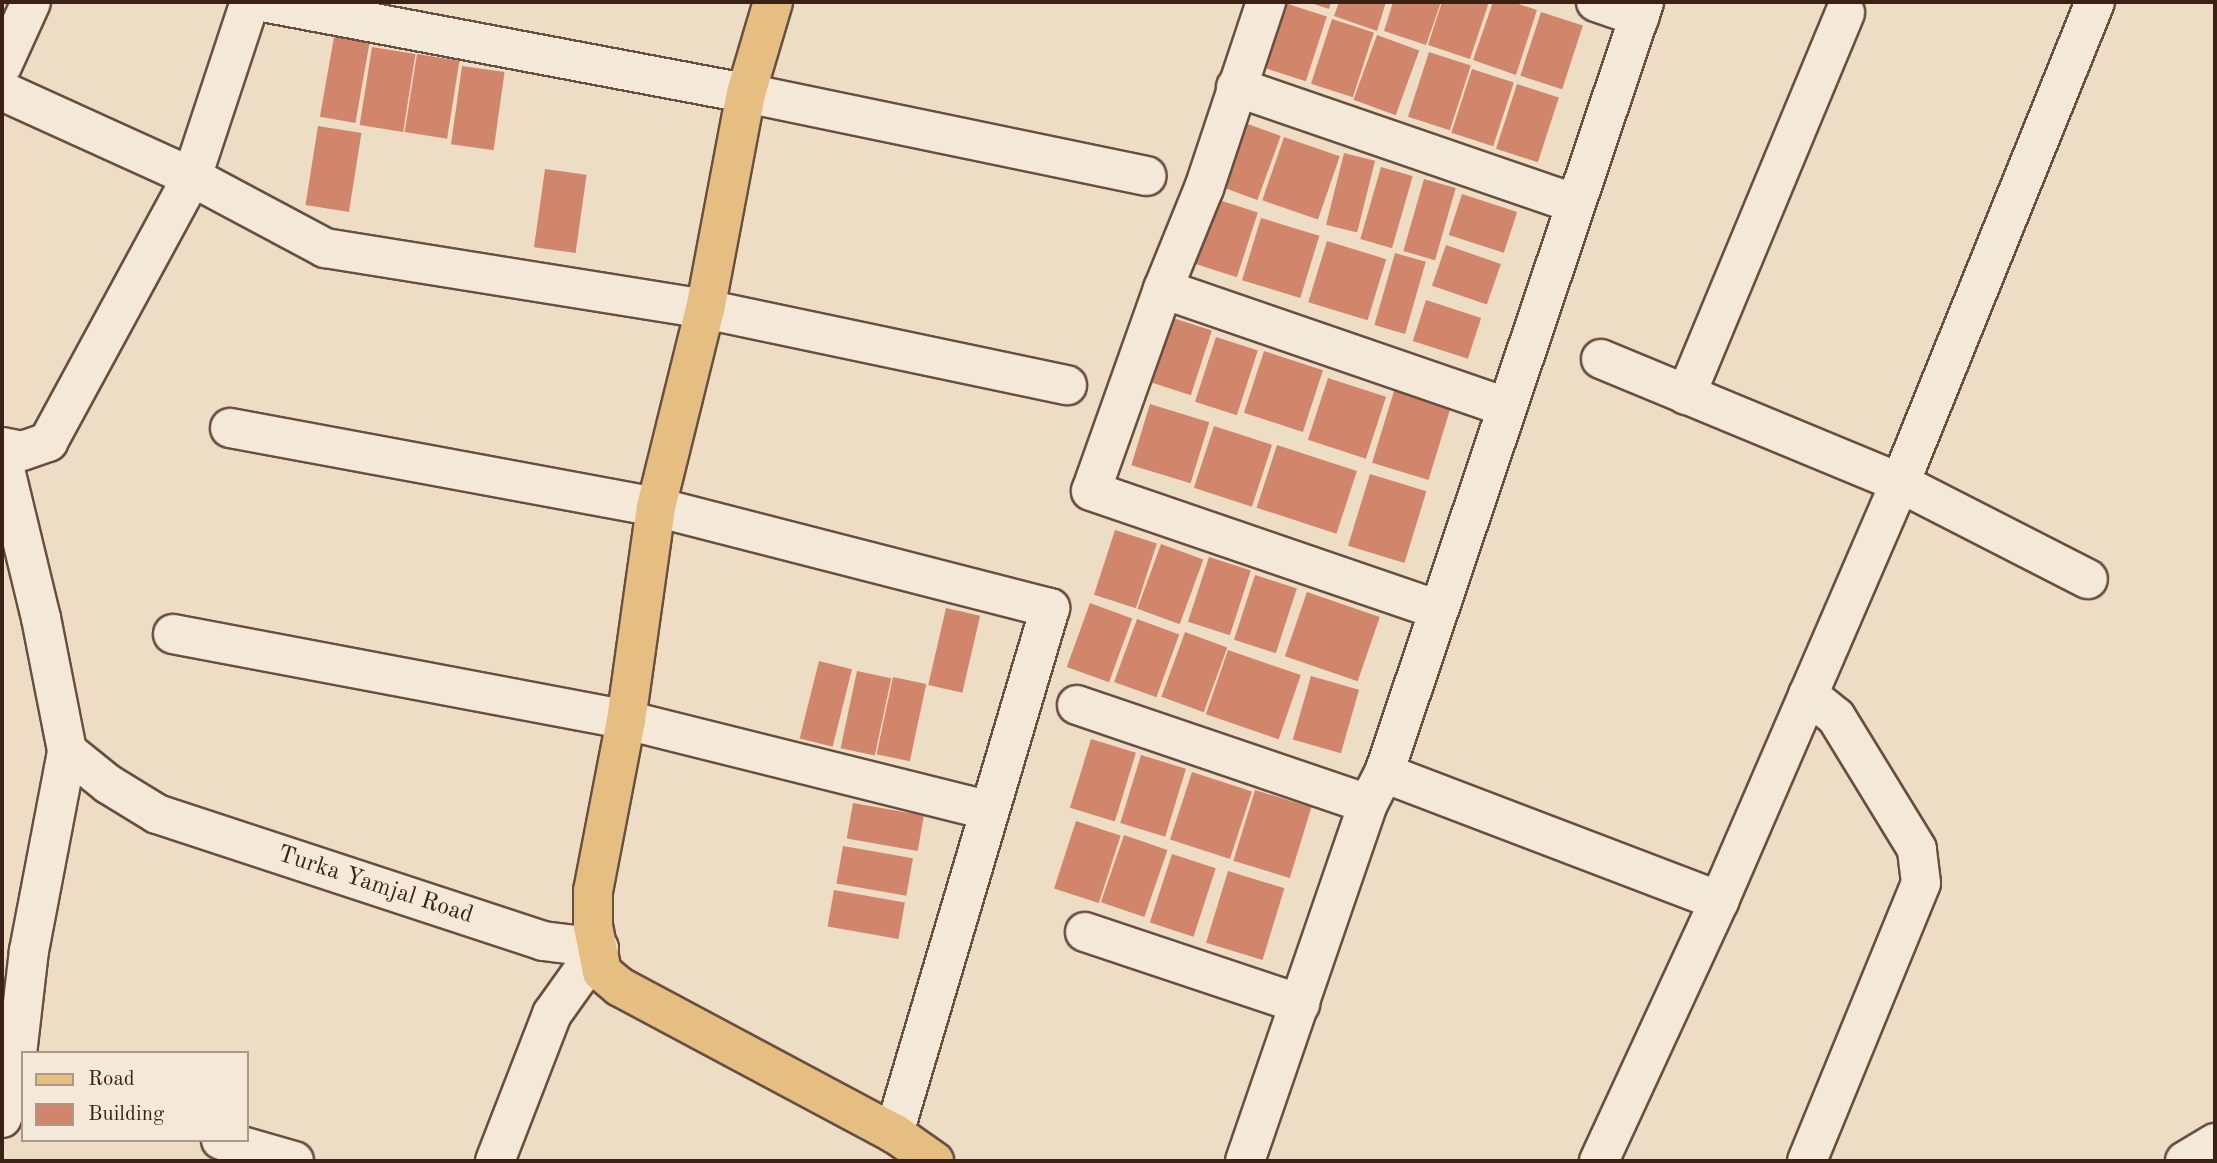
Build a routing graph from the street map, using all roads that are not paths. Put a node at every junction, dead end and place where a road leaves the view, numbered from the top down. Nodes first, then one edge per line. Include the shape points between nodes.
1 (31, 2) edge
2 (250, 2) edge
3 (263, 2) edge
4 (773, 2) edge
5 (1266, 2) edge
6 (1596, 2) edge
7 (2095, 2) edge
8 (1642, 9) edge
9 (1844, 13) dead end
10 (2, 66) edge
11 (1236, 87) junction
12 (2, 91) edge
13 (746, 93) junction
14 (1146, 176) dead end
15 (192, 177) junction
16 (1575, 204) junction
17 (1163, 289) junction
18 (705, 309) junction
19 (1601, 359) dead end
20 (1067, 385) dead end
21 (1686, 394) junction
22 (1506, 407) junction
23 (230, 428) dead end
24 (2, 447) edge
25 (2, 457) edge
26 (1900, 483) junction
27 (656, 507) junction
28 (2088, 579) dead end
29 (1436, 609) junction
30 (173, 634) dead end
31 (1808, 694) junction
32 (1077, 705) dead end
33 (626, 720) junction
34 (67, 751) junction
35 (1376, 788) junction
36 (988, 810) junction
37 (1719, 901) junction
38 (1085, 932) dead end
39 (15, 947) edge
40 (599, 948) junction
41 (1300, 1004) junction
42 (13, 1080) edge
43 (2, 1118) edge
44 (894, 1133) junction
45 (228, 1142) edge
46 (2215, 1143) edge
47 (294, 1161) edge
48 (495, 1161) edge
49 (934, 1161) edge
50 (1245, 1161) edge
51 (1599, 1161) edge
52 (1807, 1161) edge
53 (2185, 1161) edge

1 - 10 street
2 - 15 street
3 - 13 street
4 - 13 main road
5 - 11 street
6 - 8 street
7 - 26 street
8 - 16 street
9 - 21 street
11 - 16 street
11 - 17 street via 1204,188
12 - 15 street
13 - 14 street
13 - 18 main road
15 - 18 street via 325,248
15 - 24 street via 48,442 22,451
16 - 22 street
17 - 22 street
17 - 29 street via 1091,491
18 - 20 street
18 - 27 main road
19 - 21 street
21 - 26 street
22 - 29 street
23 - 27 street
25 - 34 street
26 - 28 street
26 - 31 street
27 - 33 main road
27 - 36 street via 1050,608
29 - 35 street
30 - 33 street
31 - 37 street
31 - 52 street via 1836,717 1917,849 1921,883
32 - 35 street
33 - 36 street
33 - 40 main road via 593,891 593,926
34 - 39 street
34 - 40 street, Turka Yamjal Road via 108,785 156,814 543,941
35 - 37 street
35 - 41 street
36 - 44 street
37 - 51 street
38 - 41 street
39 - 42 street
40 - 44 main road via 601,972 621,987
40 - 48 street via 552,1014
41 - 50 street
42 - 43 street
44 - 49 main road
45 - 47 street
46 - 53 street

